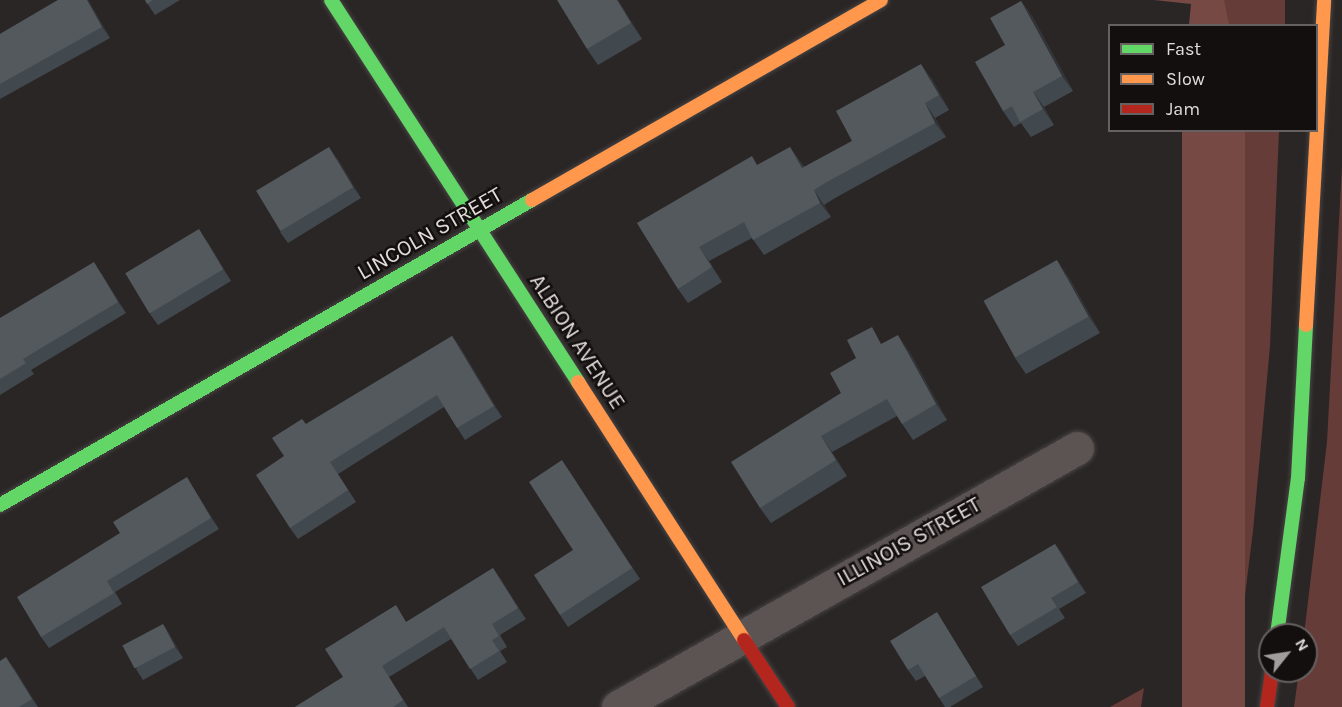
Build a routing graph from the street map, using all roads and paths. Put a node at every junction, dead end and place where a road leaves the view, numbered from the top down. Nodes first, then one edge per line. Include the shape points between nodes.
1 (331, 0) edge
2 (881, 0) edge
3 (1324, 0) edge
4 (1318, 110) edge
5 (1317, 132) edge
6 (479, 229) junction
7 (1077, 448) dead end
8 (0, 505) edge
9 (1279, 623) edge
10 (742, 637) junction
11 (1271, 683) edge
12 (618, 707) edge
13 (788, 707) edge
14 (1268, 707) edge

1 - 6 main road, ALBION AVENUE
2 - 6 main road, LINCOLN STREET
3 - 4 main road
5 - 9 main road via 1298,478
6 - 8 main road, LINCOLN STREET
6 - 10 main road, ALBION AVENUE
7 - 10 street, ILLINOIS STREET
10 - 12 street, ILLINOIS STREET
10 - 13 main road, ALBION AVENUE
11 - 14 main road

